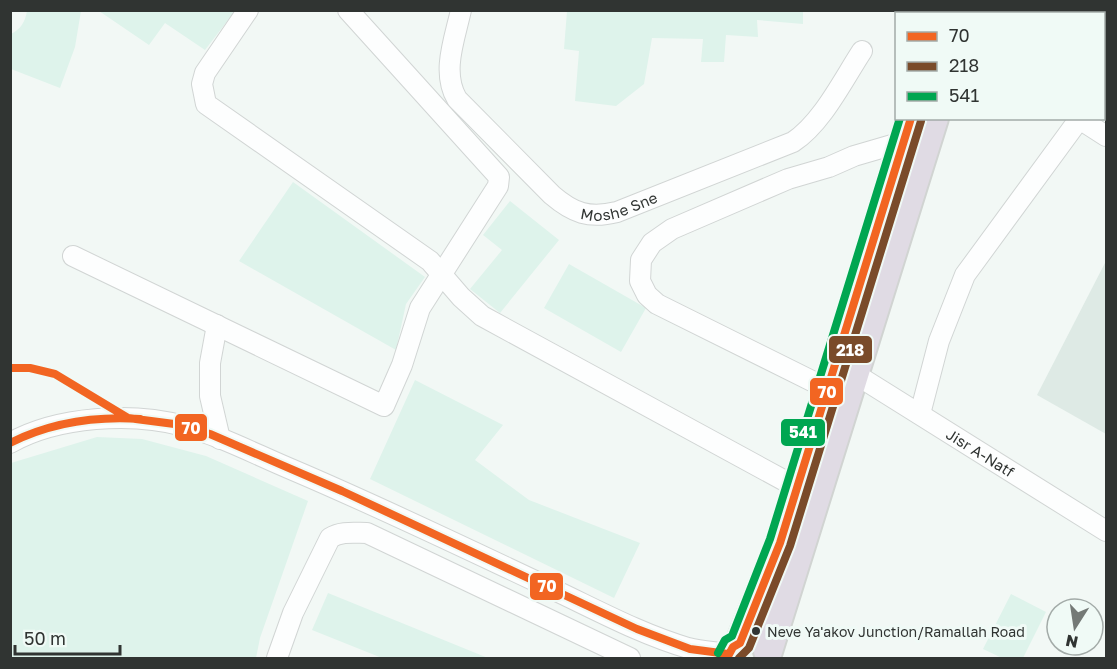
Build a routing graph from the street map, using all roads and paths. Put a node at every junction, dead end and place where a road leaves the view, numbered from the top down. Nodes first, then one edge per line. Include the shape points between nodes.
1 (248, 10) edge
2 (348, 10) edge
3 (461, 10) edge
4 (862, 51) dead end
5 (933, 120) edge
6 (1079, 120) edge
7 (1082, 120) edge
8 (907, 130) edge
9 (1107, 136) edge
10 (73, 256) dead end
11 (441, 275) junction
12 (217, 325) junction
13 (855, 374) junction
14 (828, 390) junction
15 (920, 414) junction
16 (220, 439) junction
17 (10, 443) edge
18 (798, 488) junction
19 (1107, 531) edge
20 (732, 652) edge
21 (770, 655) edge
22 (277, 658) edge
23 (630, 658) edge

1 - 11 street via 205,73 202,84 206,104 430,261
2 - 11 street via 499,177 498,186
3 - 4 street, Moshe Sne via 449,73 457,99 552,195 568,208 588,215 617,212 793,142 814,122
5 - 13 highway
6 - 15 street via 965,275 939,341
7 - 9 street
8 - 14 highway
8 - 14 street via 854,156 672,229 652,243 641,260 640,281 647,296 657,304
10 - 12 street
11 - 12 street via 420,308 384,406
11 - 18 street via 482,316
12 - 16 street via 210,363 210,396
13 - 15 street, Jisr A-Natf
13 - 21 highway
14 - 18 highway
15 - 19 street, Jisr A-Natf
16 - 17 street via 182,425 128,418 64,424
16 - 20 street via 342,491 637,629 690,649
18 - 20 highway via 780,543
20 - 21 highway via 748,641 756,642
22 - 23 street via 330,538 367,533

